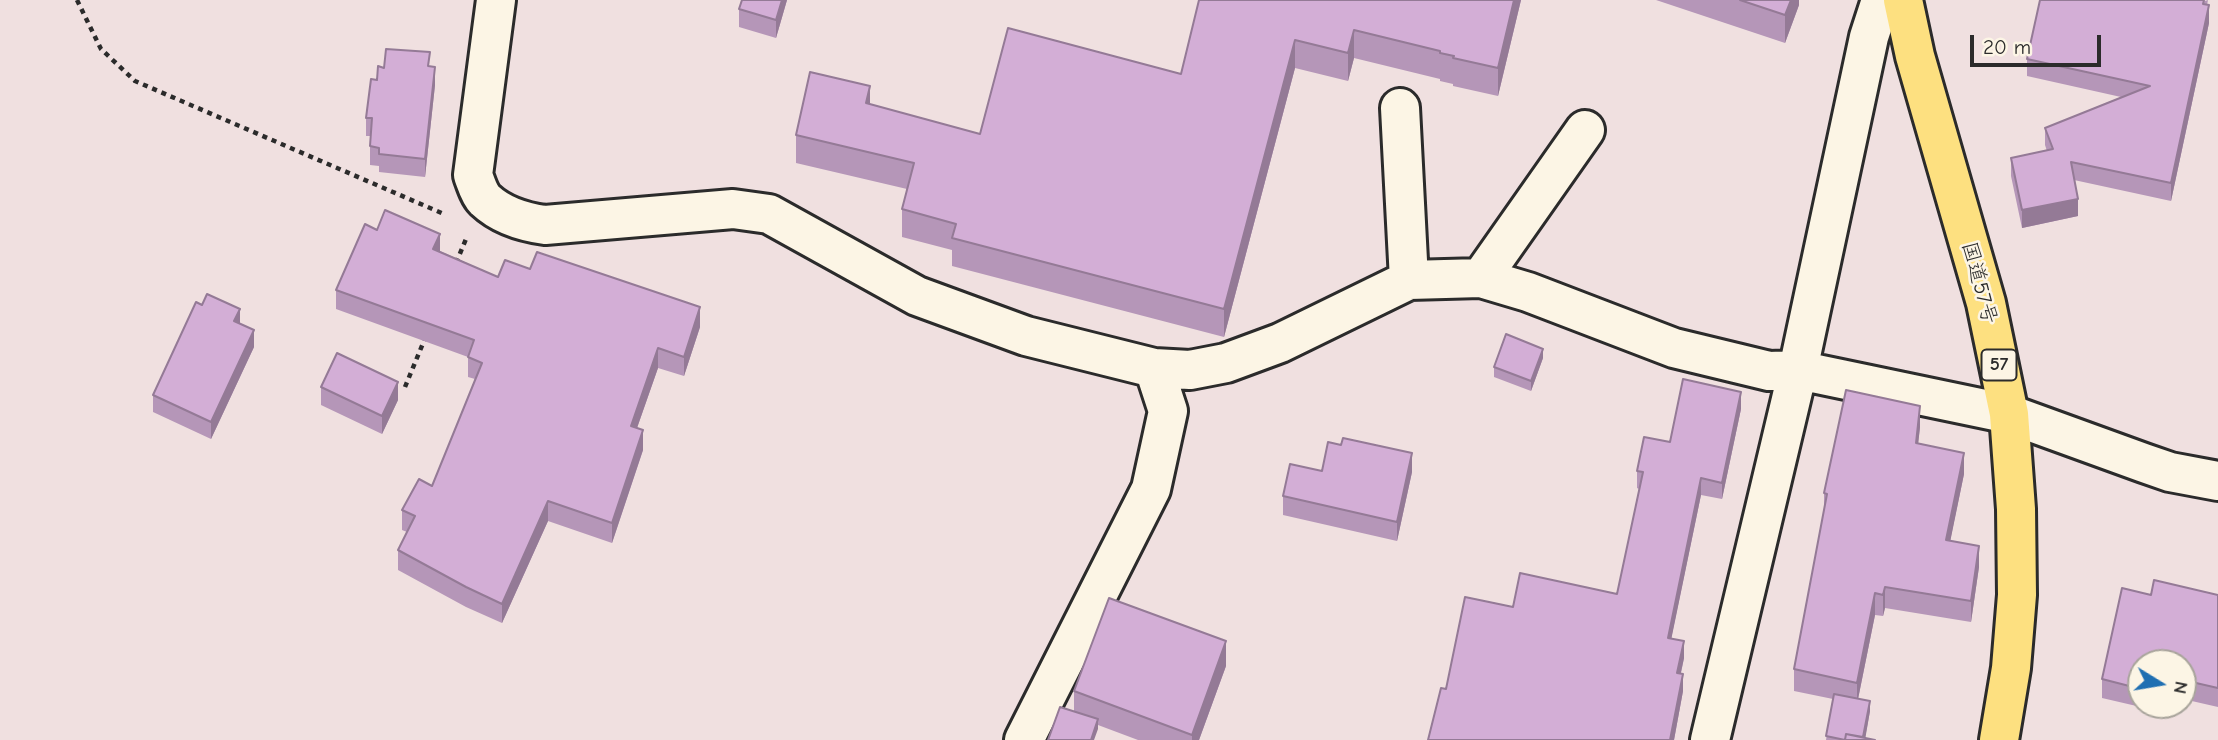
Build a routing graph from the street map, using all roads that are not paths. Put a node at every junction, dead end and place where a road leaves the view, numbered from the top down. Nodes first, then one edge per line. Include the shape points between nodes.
1 (496, 0) edge
2 (1881, 0) edge
3 (1903, 0) edge
4 (1399, 108) dead end
5 (1585, 130) dead end
6 (1481, 278) junction
7 (1409, 280) junction
8 (1154, 368) junction
9 (1798, 370) junction
10 (2009, 414) junction
11 (2211, 487) edge
12 (1024, 740) edge
13 (1710, 740) edge
14 (1999, 740) edge

1 - 8 street via 473,175 483,198 505,214 545,225 733,209 769,214 917,296 1026,336
2 - 9 street via 1869,37
3 - 10 highway, 国道57号 / 57 via 1986,303
4 - 7 street
5 - 6 street
6 - 7 street
6 - 9 street via 1674,348 1769,371
7 - 8 street via 1226,363 1190,370
8 - 12 street via 1168,411 1151,489
9 - 10 street
9 - 13 street
10 - 11 street
10 - 14 highway, 国道57号 / 57 via 2017,595

